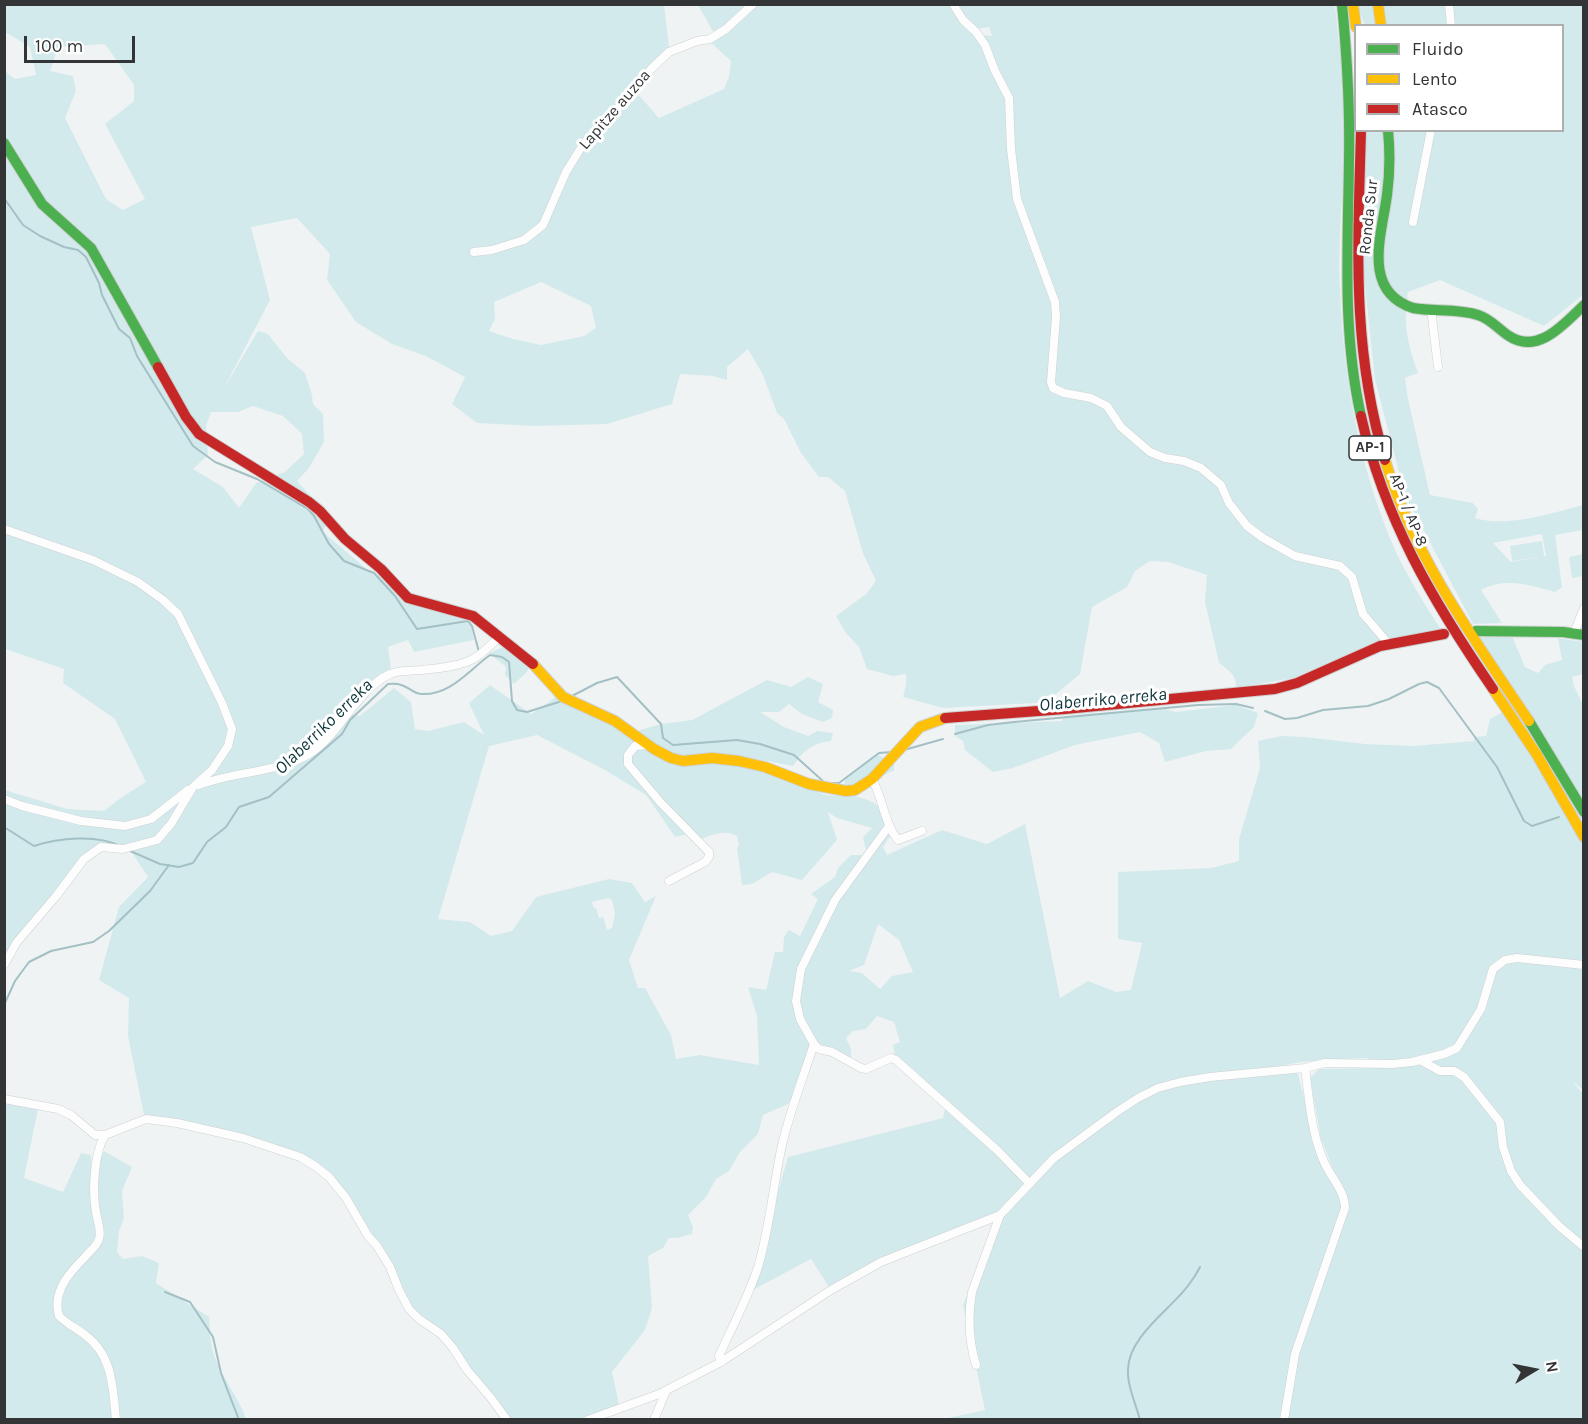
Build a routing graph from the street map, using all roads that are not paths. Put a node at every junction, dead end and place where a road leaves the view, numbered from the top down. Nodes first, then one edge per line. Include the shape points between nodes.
1 (753, 4) edge
2 (953, 4) edge
3 (1342, 4) edge
4 (1353, 4) edge
5 (1378, 4) edge
6 (1449, 4) edge
7 (1356, 24) edge
8 (1381, 24) edge
9 (1451, 24) edge
10 (1360, 132) edge
11 (1388, 132) edge
12 (1431, 132) edge
13 (4, 143) edge
14 (1413, 222) dead end
15 (474, 252) dead end
16 (1584, 305) edge
17 (1431, 309) junction
18 (1438, 367) dead end
19 (4, 529) edge
20 (1584, 608) edge
21 (1476, 632) dead end
22 (1444, 634) dead end
23 (1579, 634) edge
24 (500, 637) junction
25 (1388, 643) junction
26 (648, 745) junction
27 (872, 779) junction
28 (193, 787) junction
29 (4, 799) edge
30 (1584, 812) edge
31 (889, 825) junction
32 (922, 831) dead end
33 (1584, 837) edge
34 (669, 881) dead end
35 (4, 965) edge
36 (1584, 965) edge
37 (814, 1044) junction
38 (1419, 1060) junction
39 (1305, 1068) junction
40 (4, 1099) edge
41 (105, 1135) junction
42 (1030, 1184) junction
43 (1000, 1215) junction
44 (1584, 1247) edge
45 (721, 1362) junction
46 (976, 1365) dead end
47 (666, 1390) junction
48 (116, 1419) edge
49 (507, 1419) edge
50 (588, 1419) edge
51 (654, 1419) edge
52 (1284, 1419) edge

1 - 15 street, Lapitze auzoa via 726,29 710,39 669,52 651,69 584,143 566,172 543,225 524,240
2 - 25 street via 985,45 1009,98 1017,199 1055,302 1053,388 1107,406 1121,427 1150,452 1201,468 1221,485 1247,526 1263,538 1295,556 1340,566 1352,577 1363,614
3 - 33 main road, AP-1 / AP-8 / AP-1 via 1349,100 1348,327 1357,392 1374,464 1424,581 1543,763
4 - 7 main road
5 - 8 main road
6 - 9 street
10 - 30 main road, AP-1 / AP-8 / AP-1 via 1359,326 1369,398 1387,468 1432,572 1543,741
11 - 17 main road, Ronda Sur via 1388,183 1378,254 1380,274 1384,286 1398,301 1417,309
12 - 14 street
13 - 24 main road via 42,204 91,248 199,434 309,502 408,598 473,616
16 - 17 main road, Ronda Sur via 1547,337 1532,342 1511,338 1478,315
17 - 18 street
19 - 28 street via 102,564 138,582 178,614 232,729 228,746 212,770
20 - 23 street
21 - 23 main road
22 - 25 main road
24 - 26 main road via 568,699 615,721
24 - 28 street via 472,660 393,672 384,677 325,742 308,755
25 - 27 main road via 1275,689 948,717 921,727
26 - 27 main road via 671,758 739,761 846,792
26 - 34 street via 635,746 627,755 628,764 709,852 705,862
27 - 31 street
28 - 29 street via 151,819 125,826 81,821
28 - 35 street via 157,840 127,848 101,847 84,859 17,942
31 - 32 street via 898,840
31 - 37 street via 835,900 801,969 796,1001 800,1019
36 - 38 street via 1517,958 1498,963 1481,1009 1457,1048
37 - 42 street via 866,1069 891,1058 896,1060
37 - 45 street via 784,1137 758,1266 719,1356
38 - 39 street via 1392,1064 1325,1063
38 - 44 street via 1464,1077 1500,1122 1503,1147 1520,1185
39 - 42 street via 1210,1077 1158,1088 1118,1111 1054,1158
39 - 52 street via 1322,1158 1346,1208 1295,1354
40 - 41 street via 58,1109 95,1135
41 - 48 street via 100,1144 95,1185 100,1237 68,1274 56,1305 59,1316 87,1336 107,1363
41 - 49 street via 146,1119 177,1123 243,1138 315,1166 346,1198 390,1267 409,1309 441,1334
42 - 43 street
43 - 45 street via 881,1262
43 - 46 street via 970,1302
45 - 47 street
47 - 50 street
47 - 51 street

